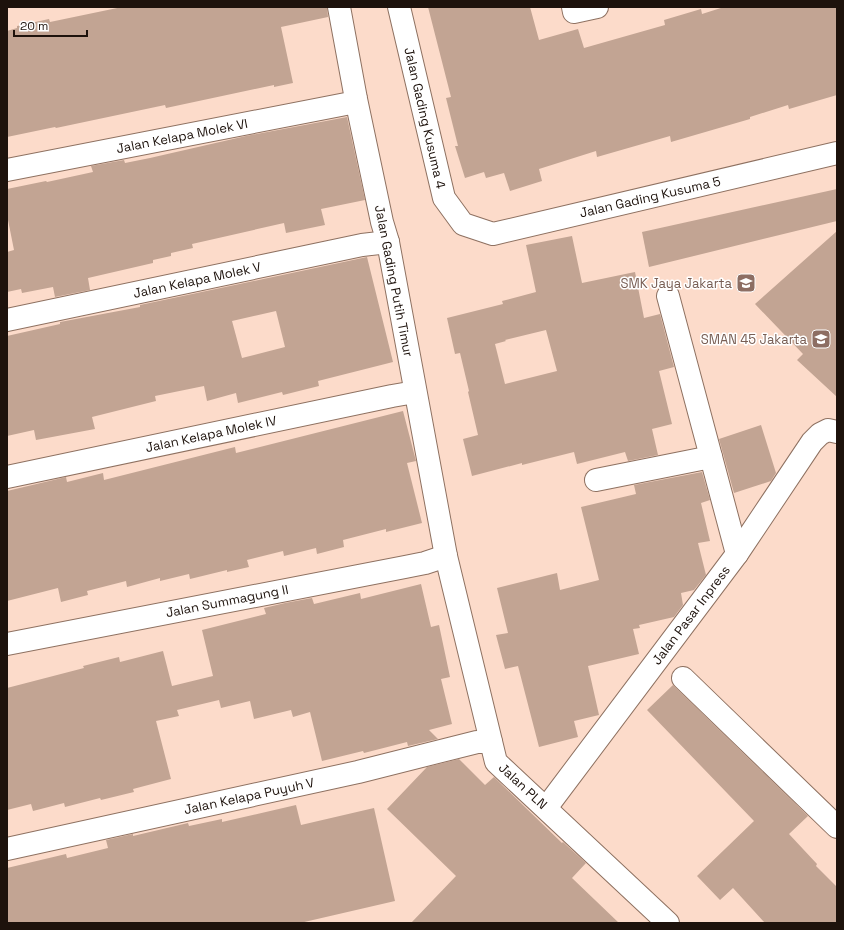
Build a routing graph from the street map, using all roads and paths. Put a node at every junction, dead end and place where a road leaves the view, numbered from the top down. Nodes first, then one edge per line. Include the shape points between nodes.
1 (338, 7) edge
2 (399, 7) edge
3 (572, 7) edge
4 (597, 7) edge
5 (356, 99) junction
6 (837, 152) edge
7 (7, 170) edge
8 (463, 224) joint
9 (388, 242) junction
10 (668, 296) dead end
11 (7, 320) edge
12 (415, 392) junction
13 (837, 432) edge
14 (711, 457) junction
15 (7, 477) edge
16 (596, 480) dead end
17 (737, 554) junction
18 (446, 556) junction
19 (7, 644) edge
20 (683, 678) dead end
21 (491, 742) junction
22 (546, 808) junction
23 (837, 827) edge
24 (7, 849) edge
25 (668, 923) edge

1 - 5 street, Jalan Gading Putih Timur
2 - 8 street, Jalan Gading Kusuma 4 via 444,198
3 - 4 street via 574,12
5 - 7 street, Jalan Kelapa Molek VI
5 - 9 street, Jalan Gading Putih Timur
6 - 8 street, Jalan Gading Kusuma 5 via 493,234
9 - 11 street, Jalan Kelapa Molek V via 362,245
9 - 12 street, Jalan Gading Putih Timur
10 - 14 street
12 - 15 street, Jalan Kelapa Molek IV
12 - 18 street, Jalan Gading Putih Timur
13 - 17 street, Jalan Pasar Inpress via 828,430 812,442
14 - 16 street
14 - 17 street
17 - 22 street, Jalan Pasar Inpress
18 - 19 street, Jalan Summagung II via 405,567
18 - 21 street, Jalan PLN
20 - 23 street
21 - 22 street, Jalan PLN via 496,762
21 - 24 street, Jalan Kelapa Puyuh V via 477,742 358,772
22 - 25 street, Jalan PLN

